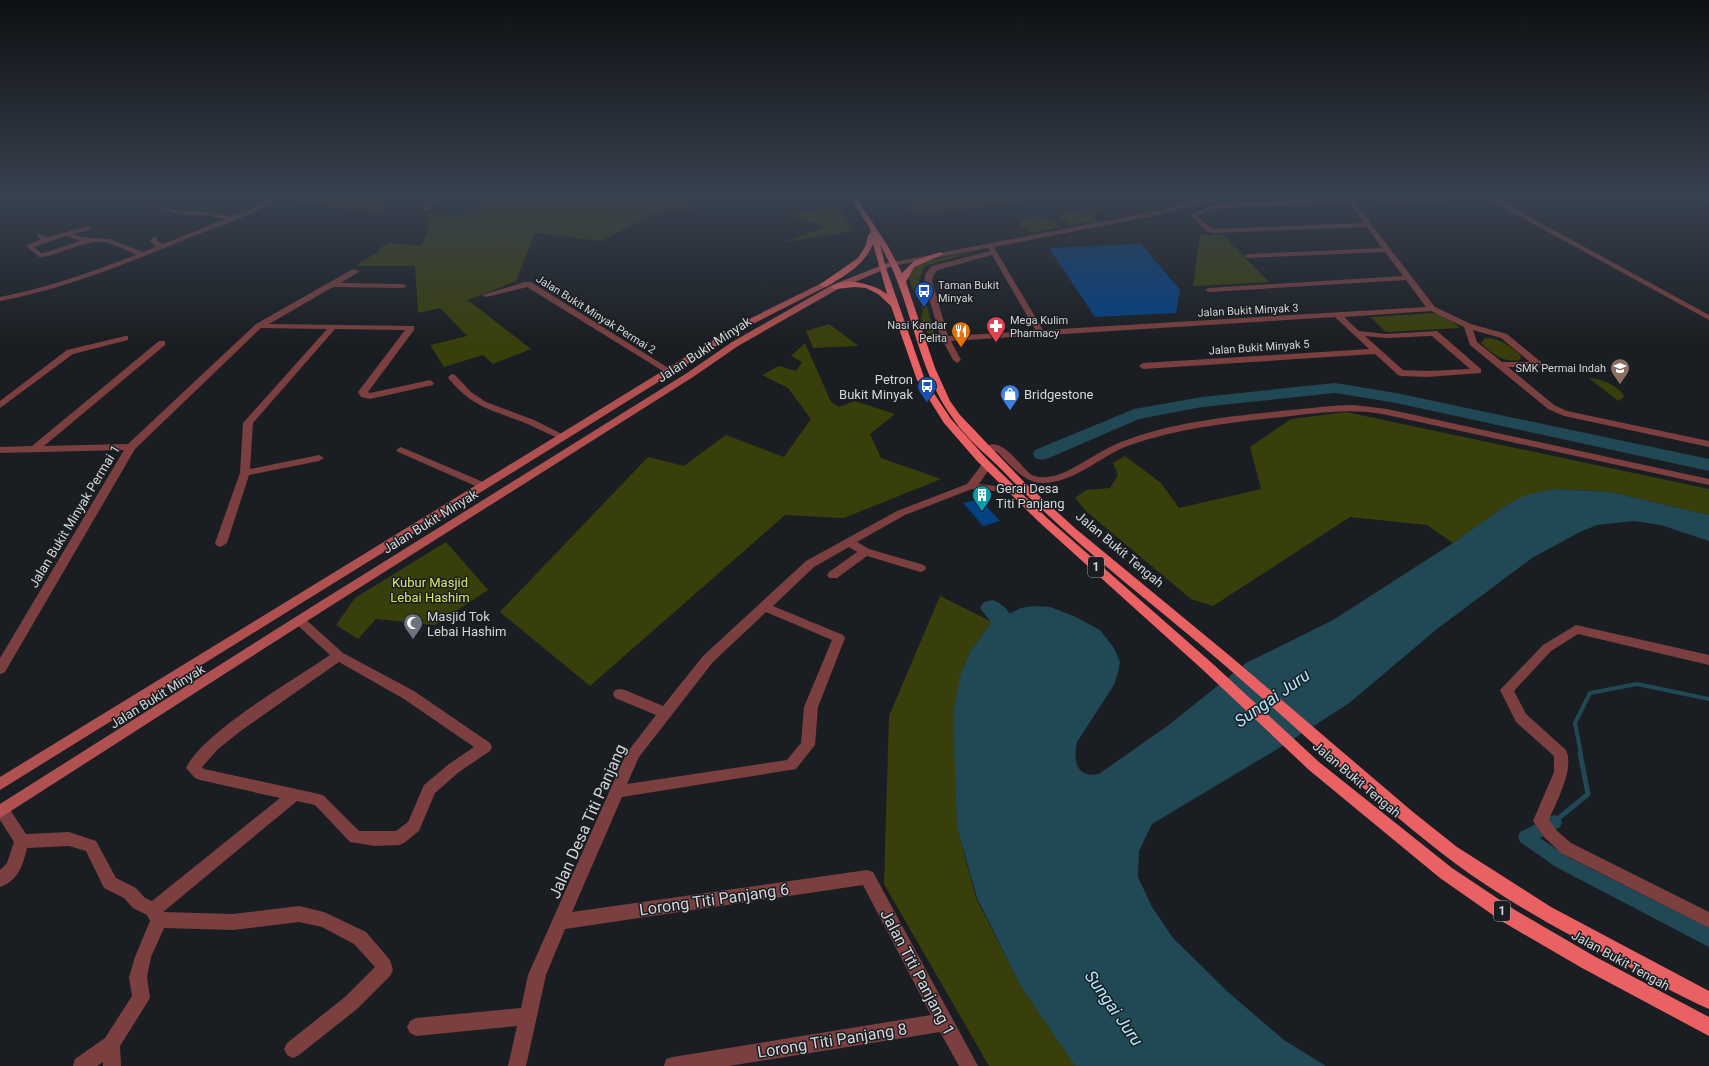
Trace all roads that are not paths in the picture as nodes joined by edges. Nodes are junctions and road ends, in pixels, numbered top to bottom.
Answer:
1 (32, 244) edge
2 (77, 244) edge
3 (119, 244) edge
4 (157, 244) edge
5 (168, 244) edge
6 (870, 244) edge
7 (879, 244) edge
8 (988, 244) joint
9 (1382, 244) edge
10 (1574, 244) edge
11 (163, 246) junction
12 (1387, 250) junction
13 (994, 252) junction
14 (940, 254) junction
15 (142, 255) junction
16 (1248, 256) dead end
17 (887, 263) junction
18 (356, 271) dead end
19 (1408, 278) junction
20 (903, 282) junction
21 (332, 285) junction
22 (823, 285) junction
23 (403, 286) dead end
24 (835, 287) junction
25 (1209, 290) dead end
26 (486, 295) dead end
27 (0, 299) edge
28 (897, 307) junction
29 (1432, 309) junction
30 (1338, 316) junction
31 (1709, 318) edge
32 (259, 326) junction
33 (1468, 326) junction
34 (333, 327) junction
35 (1041, 333) junction
36 (1357, 333) junction
37 (125, 338) dead end
38 (945, 338) junction
39 (920, 340) junction
40 (162, 343) dead end
41 (1376, 351) junction
42 (957, 360) dead end
43 (1501, 365) junction
44 (1143, 366) dead end
45 (669, 371) junction
46 (452, 377) dead end
47 (430, 383) dead end
48 (2, 401) edge
49 (562, 437) junction
50 (1709, 444) edge
51 (131, 448) junction
52 (0, 450) edge
53 (35, 450) junction
54 (401, 450) dead end
55 (987, 450) junction
56 (319, 458) dead end
57 (987, 465) junction
58 (507, 472) junction
59 (245, 473) junction
60 (525, 478) junction
61 (1709, 482) edge
62 (484, 486) junction
63 (971, 486) junction
64 (1013, 491) junction
65 (500, 494) junction
66 (849, 542) junction
67 (221, 544) dead end
68 (865, 552) junction
69 (920, 568) dead end
70 (833, 575) dead end
71 (764, 607) junction
72 (300, 621) junction
73 (339, 656) junction
74 (1709, 660) edge
75 (0, 668) edge
76 (620, 694) dead end
77 (666, 713) junction
78 (0, 784) edge
79 (616, 792) junction
80 (294, 795) junction
81 (1, 811) edge
82 (22, 841) junction
83 (867, 876) joint
84 (0, 880) edge
85 (156, 915) junction
86 (1709, 920) edge
87 (560, 922) junction
88 (1709, 1000) edge
89 (528, 1016) junction
90 (944, 1022) junction
91 (416, 1027) dead end
92 (1709, 1027) edge
93 (111, 1044) junction
94 (293, 1049) dead end
95 (82, 1066) edge
96 (112, 1066) edge
97 (517, 1066) edge
98 (673, 1066) edge
99 (969, 1066) edge

1 - 2 street
3 - 15 street
4 - 11 street
5 - 11 street
6 - 22 highway
7 - 17 highway, Jalan Bukit Tengah / 1
8 - 13 street
8 - 14 street
9 - 12 street
10 - 31 street
11 - 15 street
12 - 16 street
12 - 19 street
13 - 35 street
13 - 38 street
14 - 17 street
14 - 20 highway
15 - 27 street
17 - 20 highway, Jalan Bukit Tengah / 1
17 - 22 main road, Jalan Bukit Minyak
17 - 24 main road, Jalan Bukit Minyak
17 - 28 highway, Jalan Bukit Tengah / 1
18 - 21 street, Jalan Bukit Minyak Permai 1
19 - 25 street
19 - 29 street
20 - 39 highway, Jalan Bukit Tengah / 1
21 - 23 street
21 - 32 street, Jalan Bukit Minyak Permai 1
22 - 45 main road, Jalan Bukit Minyak
24 - 28 highway
24 - 60 main road, Jalan Bukit Minyak
26 - 45 street, Jalan Bukit Minyak Permai 2
28 - 57 highway, Jalan Bukit Tengah / 1
29 - 30 street, Jalan Bukit Minyak 3
29 - 33 street
30 - 35 street, Jalan Bukit Minyak 3
30 - 36 street
32 - 34 street
32 - 51 street, Jalan Bukit Minyak Permai 1
33 - 43 street
33 - 43 street
34 - 47 street
34 - 59 street
35 - 38 street, Jalan Bukit Minyak 3
36 - 41 street
36 - 41 street
37 - 48 street
38 - 39 street, Jalan Bukit Minyak 3
38 - 42 street
39 - 55 highway, Jalan Bukit Tengah / 1
40 - 53 street
41 - 44 street, Jalan Bukit Minyak 5
43 - 50 street
45 - 49 main road, Jalan Bukit Minyak
46 - 49 street
49 - 58 main road, Jalan Bukit Minyak
51 - 53 street
51 - 75 street, Jalan Bukit Minyak Permai 1
52 - 53 street
54 - 62 street
55 - 61 street
55 - 88 highway, Jalan Bukit Tengah / 1
56 - 59 street
57 - 63 street
57 - 64 highway, Jalan Bukit Tengah / 1
58 - 60 main road
58 - 62 main road, Jalan Bukit Minyak
59 - 67 street
60 - 65 main road, Jalan Bukit Minyak
62 - 65 main road
62 - 78 main road, Jalan Bukit Minyak
63 - 64 street, Jalan Desa Titi Panjang
63 - 66 street, Jalan Desa Titi Panjang
64 - 92 highway, Jalan Bukit Tengah / 1
65 - 72 main road, Jalan Bukit Minyak
66 - 68 street
66 - 71 street, Jalan Desa Titi Panjang
68 - 69 street
68 - 70 street
71 - 77 street, Jalan Desa Titi Panjang
71 - 79 street
72 - 73 street
72 - 81 main road, Jalan Bukit Minyak
73 - 80 street
73 - 80 street
74 - 86 street
76 - 77 street
77 - 79 street, Jalan Desa Titi Panjang
79 - 87 street, Jalan Desa Titi Panjang
80 - 85 street
81 - 82 street
82 - 84 street
82 - 85 street
83 - 87 street, Lorong Titi Panjang 6
83 - 90 street, Jalan Titi Panjang 1
85 - 93 street
85 - 94 street
87 - 89 street, Jalan Desa Titi Panjang
89 - 91 street
89 - 97 street, Jalan Desa Titi Panjang
90 - 98 street, Lorong Titi Panjang 8
90 - 99 street, Jalan Titi Panjang 1
93 - 95 street
93 - 96 street

